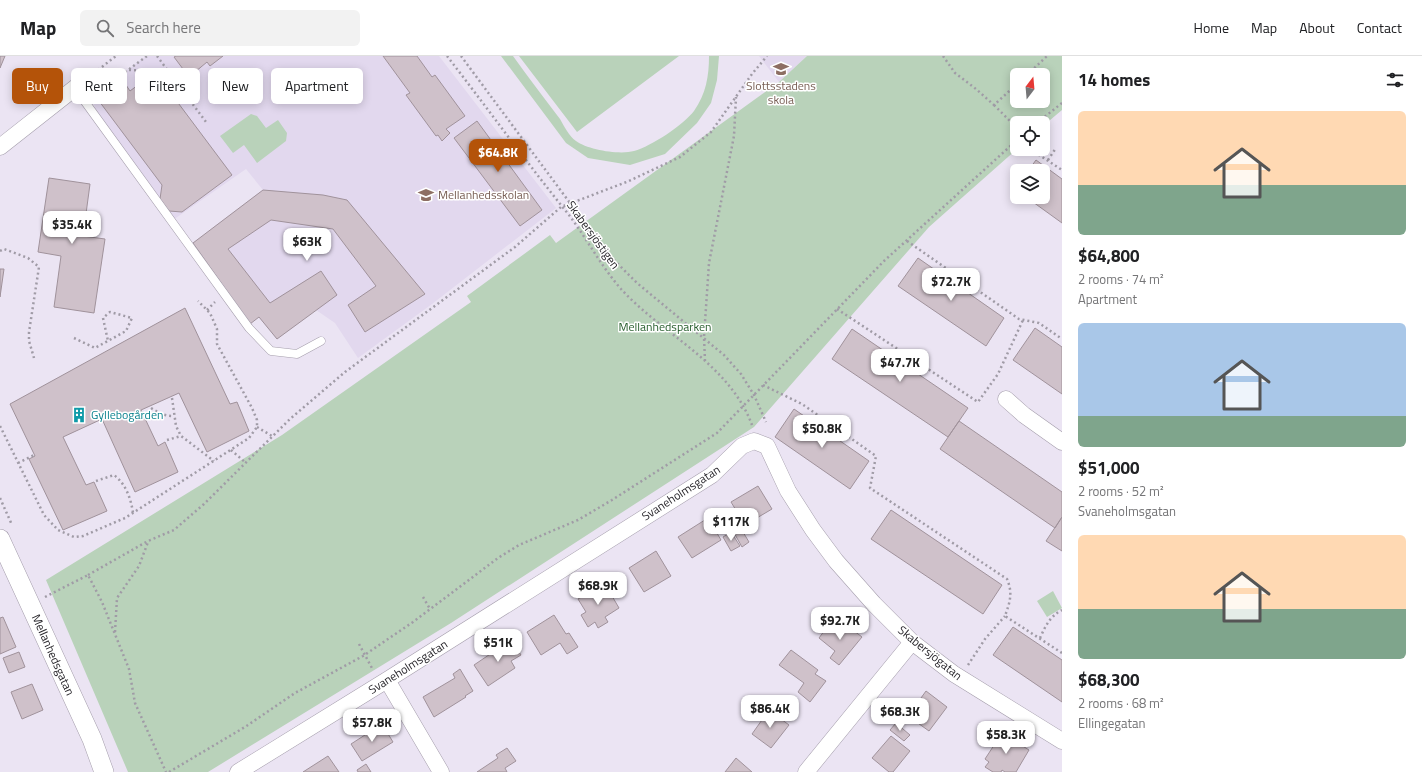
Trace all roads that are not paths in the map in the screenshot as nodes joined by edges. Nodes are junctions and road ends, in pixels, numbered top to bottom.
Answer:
1 (71, 91) edge
2 (94, 104) edge
3 (0, 147) edge
4 (321, 342) dead end
5 (1006, 400) dead end
6 (754, 442) joint
7 (1062, 442) edge
8 (0, 539) edge
9 (912, 642) junction
10 (384, 682) junction
11 (1062, 741) edge
12 (104, 772) edge
13 (238, 772) edge
14 (441, 772) edge
15 (806, 772) edge

1 - 3 street
2 - 4 lane
5 - 7 street
6 - 9 street, Skabersjögatan
6 - 10 street, Svaneholmsgatan
8 - 12 street, Mellanhedsgatan
9 - 11 street, Skabersjögatan
9 - 15 street
10 - 13 street, Svaneholmsgatan
10 - 14 street

